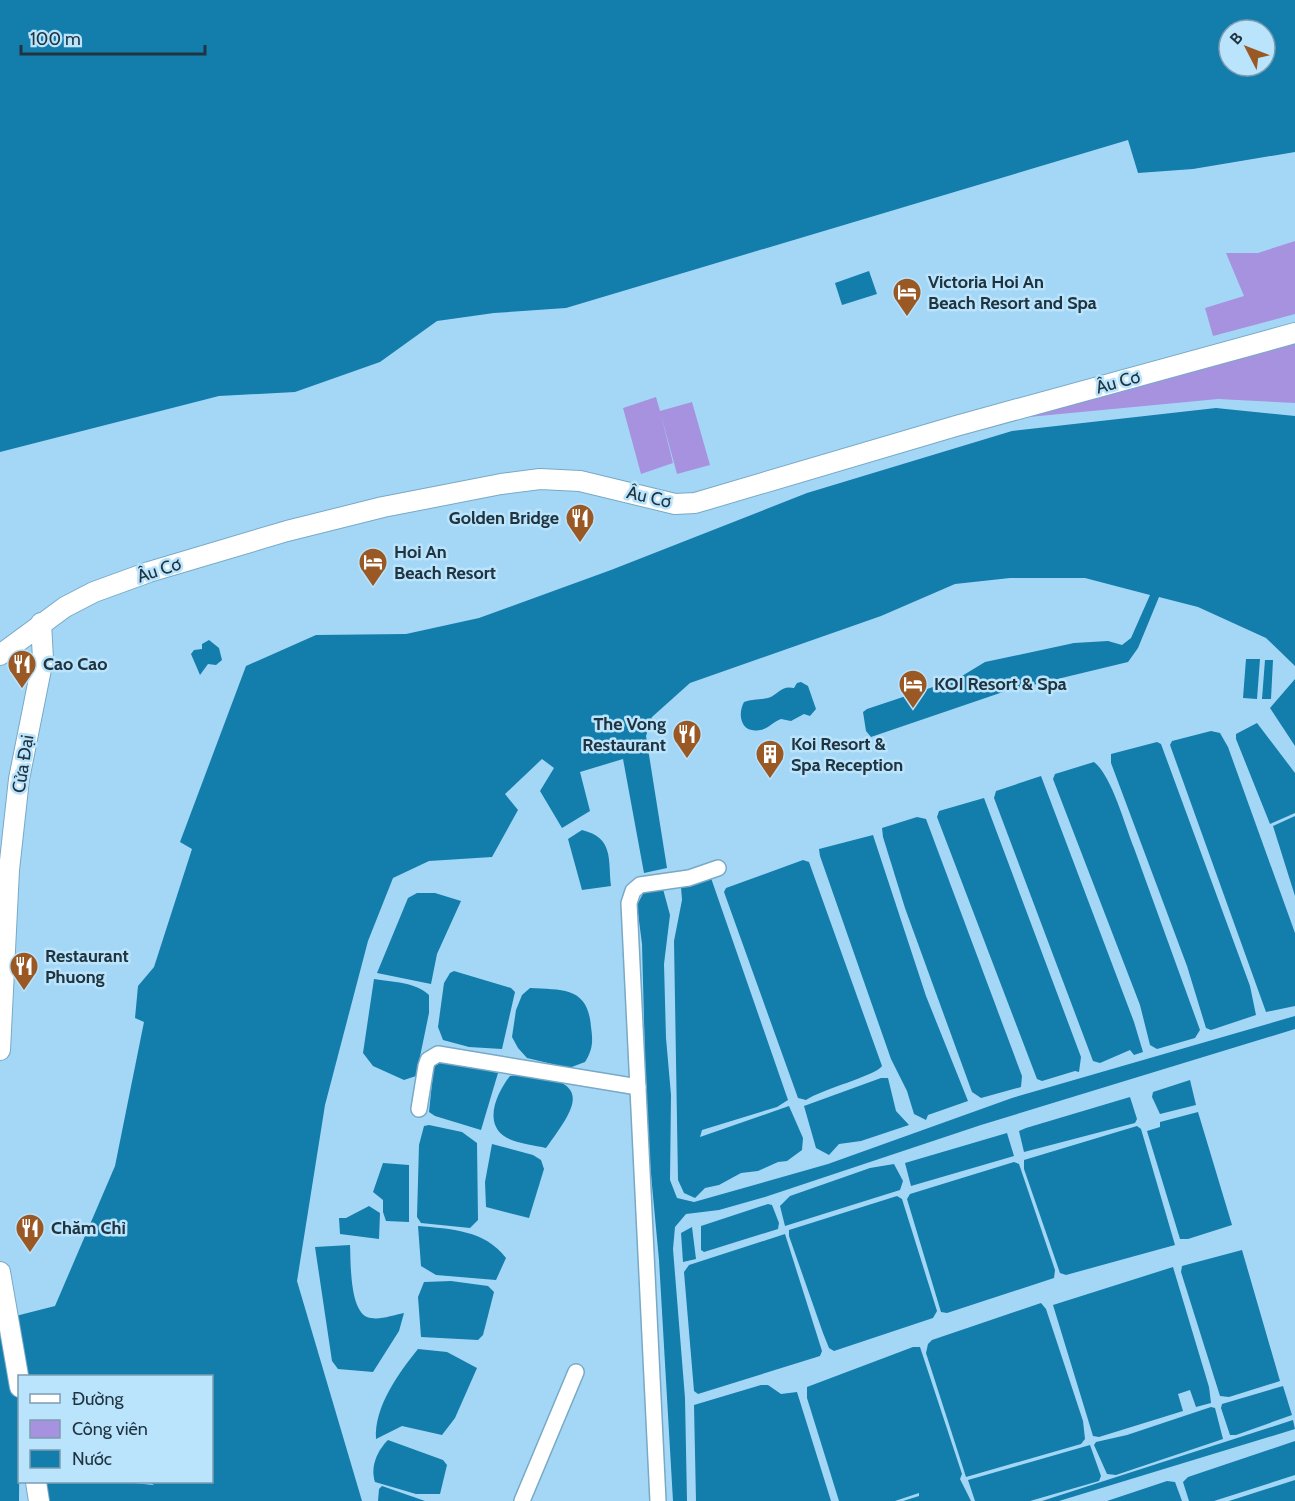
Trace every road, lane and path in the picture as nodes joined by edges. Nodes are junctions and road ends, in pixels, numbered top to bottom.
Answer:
1 (1295, 333) edge
2 (41, 623) junction
3 (0, 655) edge
4 (718, 868) dead end
5 (4, 869) edge
6 (2, 950) edge
7 (0, 1050) edge
8 (638, 1088) junction
9 (419, 1109) dead end
10 (0, 1272) edge
11 (576, 1372) dead end
12 (18, 1377) edge
13 (36, 1483) edge
14 (39, 1501) edge
15 (522, 1501) edge
16 (658, 1501) edge

1 - 2 main road, Âu Cơ
2 - 3 main road, Âu Cơ
2 - 5 main road, Cửa Đại
4 - 8 street
5 - 6 main road, Cửa Đại
6 - 7 main road, Cửa Đại
8 - 9 street
8 - 16 street
10 - 12 main road
11 - 15 street
13 - 14 main road

